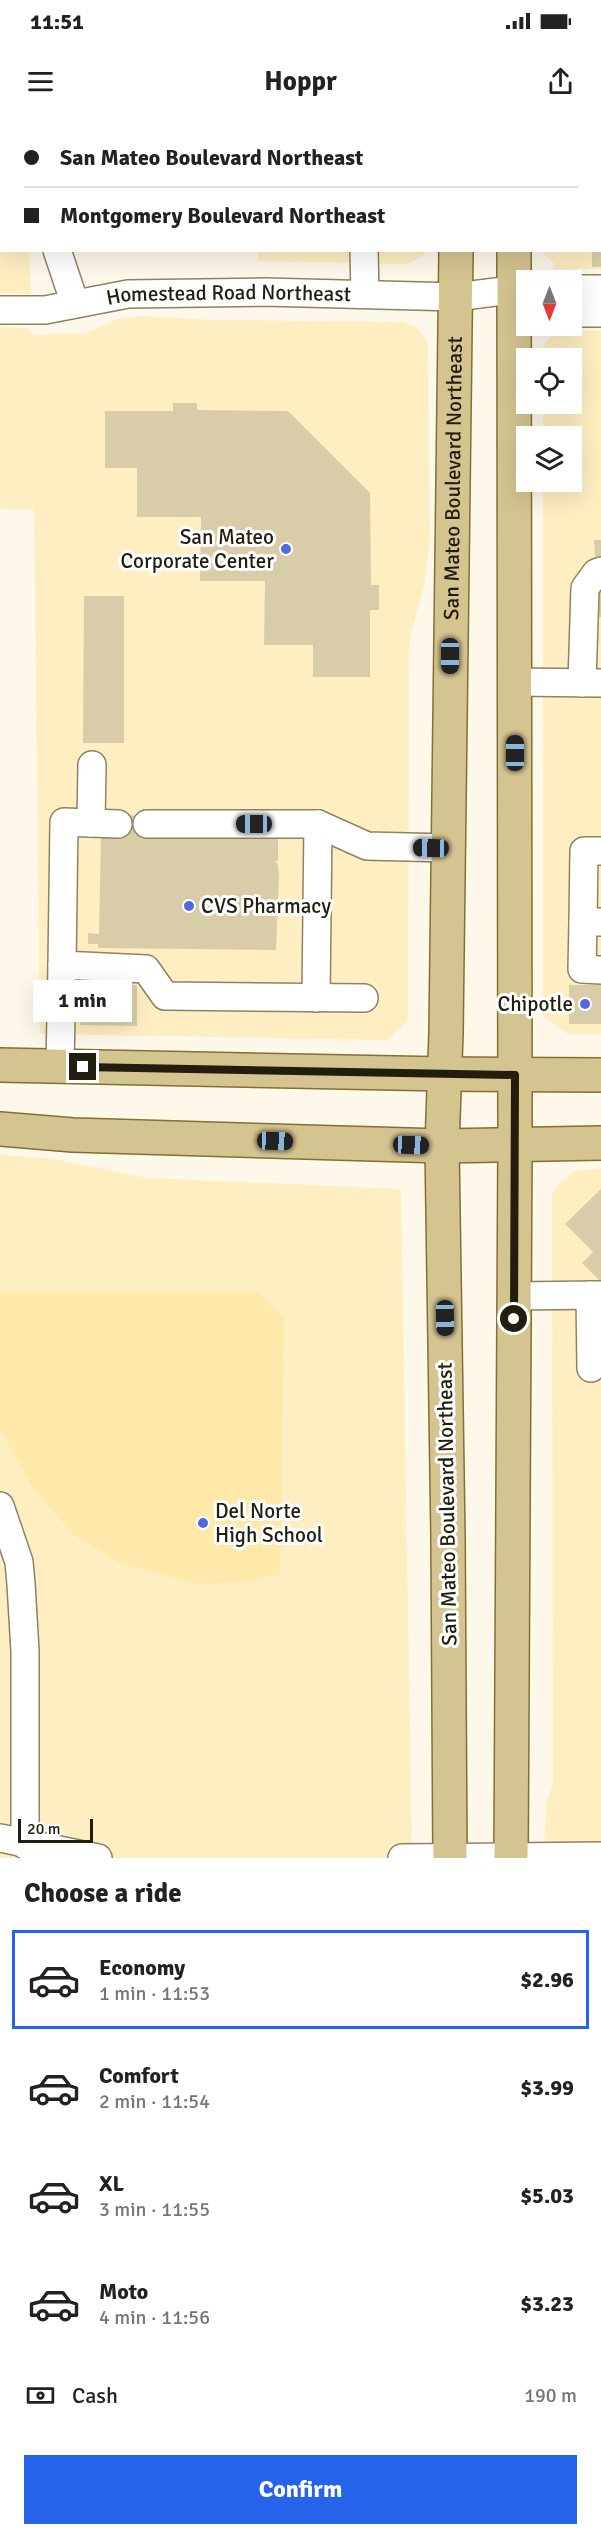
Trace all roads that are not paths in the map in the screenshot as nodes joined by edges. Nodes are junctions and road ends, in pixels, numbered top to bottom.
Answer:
1 (58, 252) edge
2 (364, 252) edge
3 (456, 252) edge
4 (514, 252) edge
5 (516, 270) edge
6 (582, 289) edge
7 (601, 289) edge
8 (365, 294) junction
9 (456, 297) junction
10 (516, 301) edge
11 (75, 304) junction
12 (0, 310) edge
13 (582, 313) edge
14 (601, 313) edge
15 (520, 336) edge
16 (601, 571) edge
17 (515, 682) junction
18 (592, 683) edge
19 (92, 765) dead end
20 (91, 823) junction
21 (118, 824) dead end
22 (147, 824) dead end
23 (318, 824) junction
24 (448, 848) junction
25 (601, 851) edge
26 (592, 922) edge
27 (62, 965) junction
28 (601, 970) edge
29 (316, 998) junction
30 (364, 998) dead end
31 (0, 1065) edge
32 (60, 1066) junction
33 (445, 1074) junction
34 (515, 1075) junction
35 (601, 1075) edge
36 (0, 1129) edge
37 (601, 1143) edge
38 (515, 1144) junction
39 (442, 1146) junction
40 (596, 1295) edge
41 (514, 1296) junction
42 (591, 1368) dead end
43 (0, 1506) edge
44 (12, 1841) edge
45 (601, 1856) edge
46 (98, 1858) edge
47 (402, 1858) edge
48 (450, 1858) edge
49 (511, 1858) edge

1 - 11 street
2 - 8 street
3 - 9 main road, San Mateo Boulevard Northeast
4 - 5 main road
6 - 7 street
8 - 9 street, Homestead Road Northeast
8 - 11 street, Homestead Road Northeast
9 - 10 street, Homestead Road Northeast
9 - 24 main road, San Mateo Boulevard Northeast
11 - 12 street, Homestead Road Northeast
13 - 14 street
15 - 17 main road
16 - 18 street
17 - 18 street
17 - 34 main road
19 - 20 street
20 - 21 street
20 - 27 street
22 - 23 street
23 - 24 street
23 - 29 street
24 - 33 main road, San Mateo Boulevard Northeast
25 - 26 street
26 - 28 street
27 - 29 street
27 - 32 street
29 - 30 street
31 - 32 main road
32 - 33 main road
33 - 34 main road
33 - 39 main road, San Mateo Boulevard Northeast
34 - 35 main road
34 - 38 main road
36 - 39 main road
37 - 38 main road
38 - 39 main road
38 - 41 main road
39 - 48 main road, San Mateo Boulevard Northeast
40 - 41 street
40 - 42 street
41 - 49 main road
43 - 44 street
44 - 46 street
45 - 49 street
47 - 48 street
48 - 49 street

